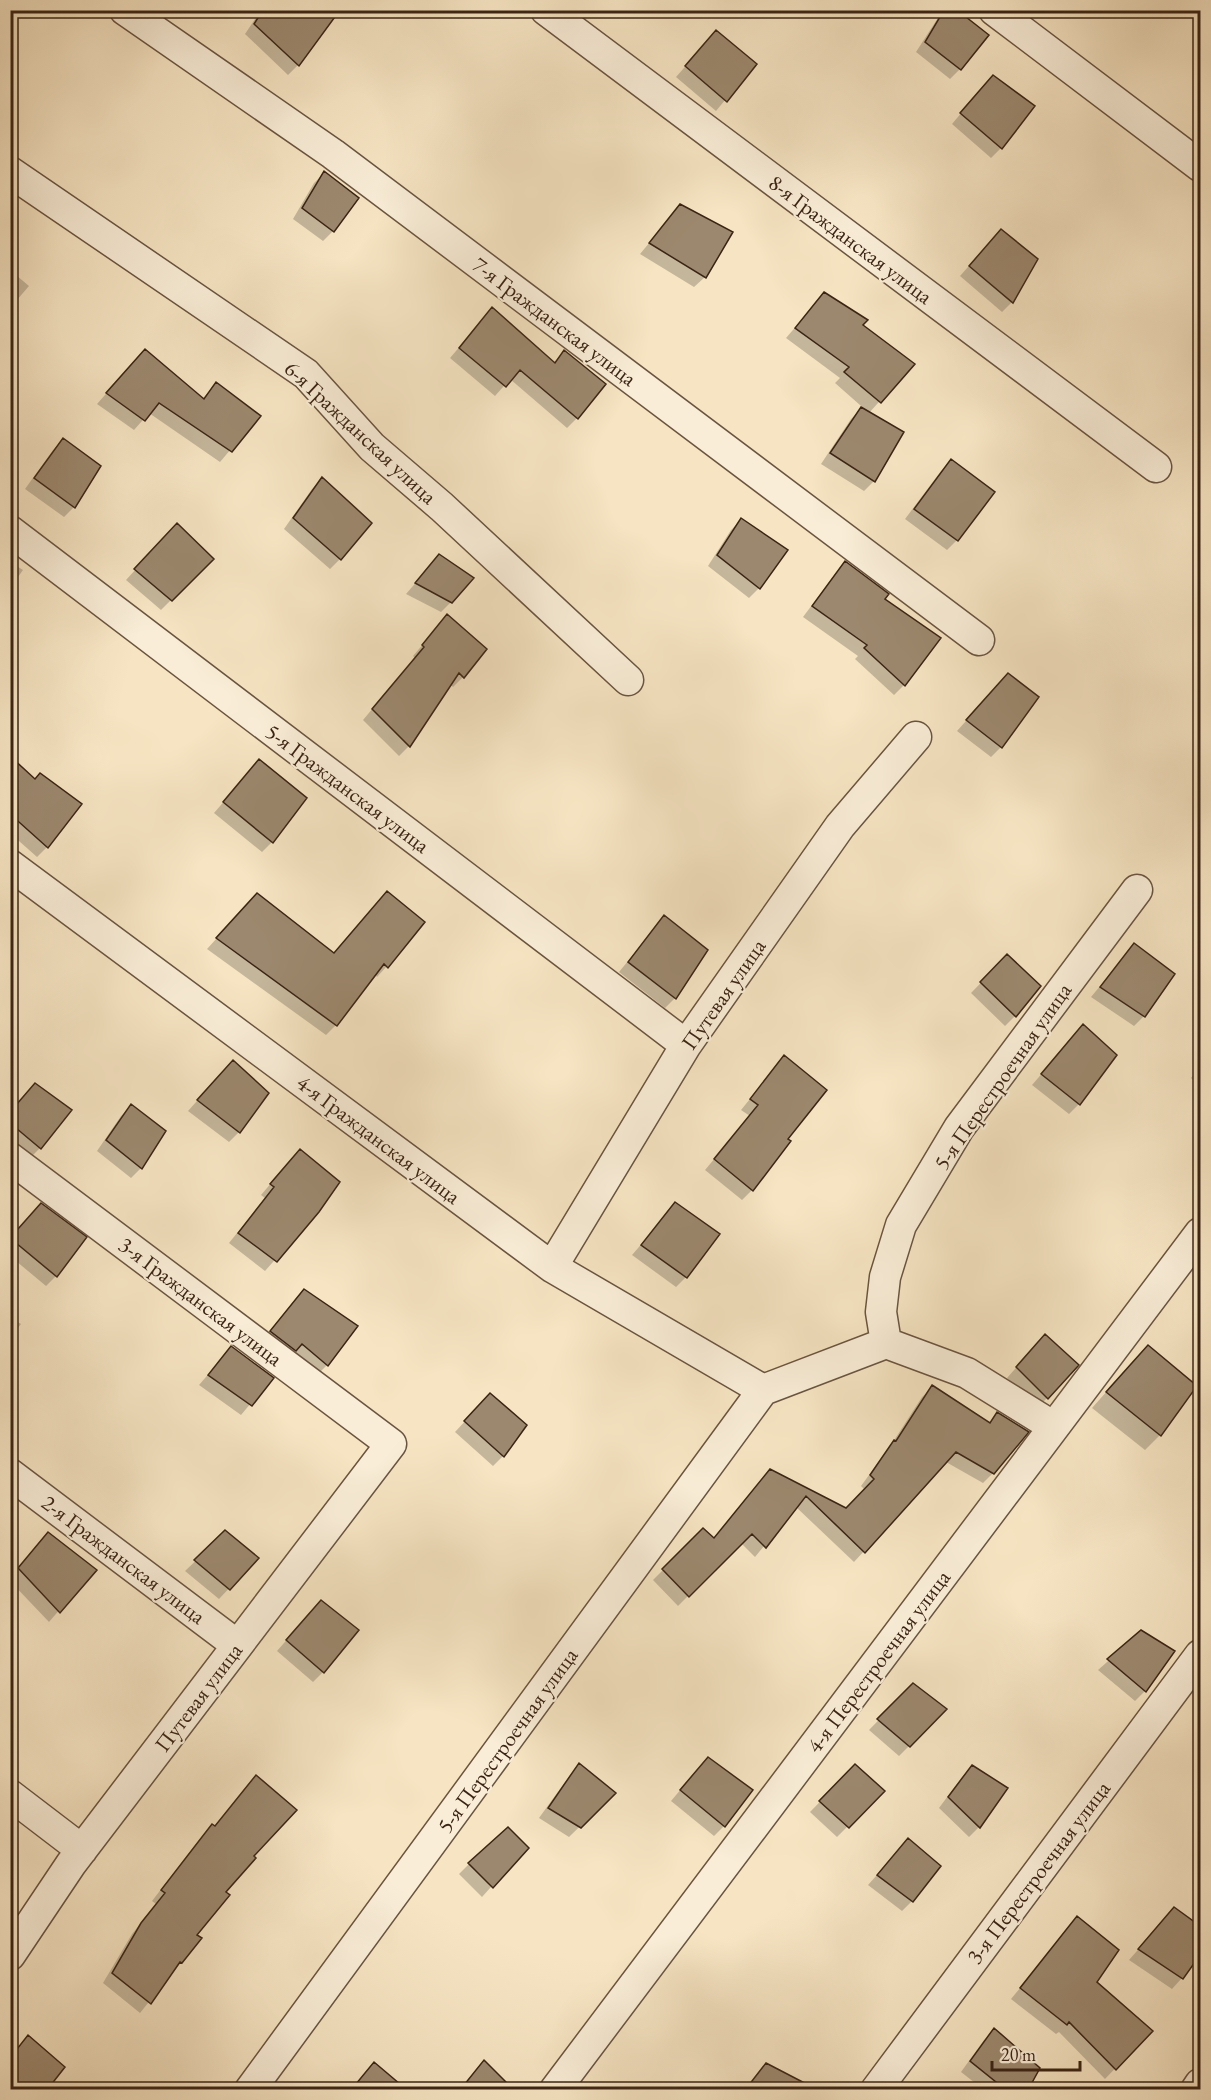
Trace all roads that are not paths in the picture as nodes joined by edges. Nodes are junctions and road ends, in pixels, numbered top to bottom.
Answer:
1 (125, 10) edge
2 (546, 10) edge
3 (994, 10) edge
4 (1200, 166) edge
5 (10, 172) edge
6 (1156, 467) dead end
7 (10, 531) edge
8 (979, 640) dead end
9 (628, 680) dead end
10 (916, 737) dead end
11 (10, 865) edge
12 (1137, 890) dead end
13 (686, 1045) junction
14 (10, 1158) edge
15 (1200, 1233) edge
16 (552, 1267) junction
17 (886, 1343) junction
18 (763, 1390) junction
19 (1054, 1427) junction
20 (391, 1444) joint
21 (10, 1474) edge
22 (237, 1645) junction
23 (1200, 1655) edge
24 (10, 1795) edge
25 (82, 1850) junction
26 (10, 1955) edge
27 (1200, 2084) edge
28 (250, 2090) edge
29 (555, 2090) edge
30 (876, 2090) edge
31 (1196, 2090) edge

1 - 8 street, 7-я Гражданская улица
2 - 6 street, 8-я Гражданская улица
3 - 4 street
5 - 9 street, 6-я Гражданская улица
7 - 13 street, 5-я Гражданская улица
10 - 13 street, Путевая улица
11 - 16 street, 4-я Гражданская улица
12 - 17 street, 5-я Перестроечная улица
13 - 16 street, Путевая улица
14 - 20 street, 3-я Гражданская улица
15 - 19 street, 4-я Перестроечная улица
16 - 18 street, 4-я Гражданская улица
17 - 18 street
17 - 19 street
18 - 28 street, 5-я Перестроечная улица
19 - 29 street, 4-я Перестроечная улица
20 - 22 street, Путевая улица
21 - 22 street, 2-я Гражданская улица
22 - 25 street, Путевая улица
23 - 30 street, 3-я Перестроечная улица
24 - 25 street
25 - 26 street, Путевая улица
27 - 31 street

